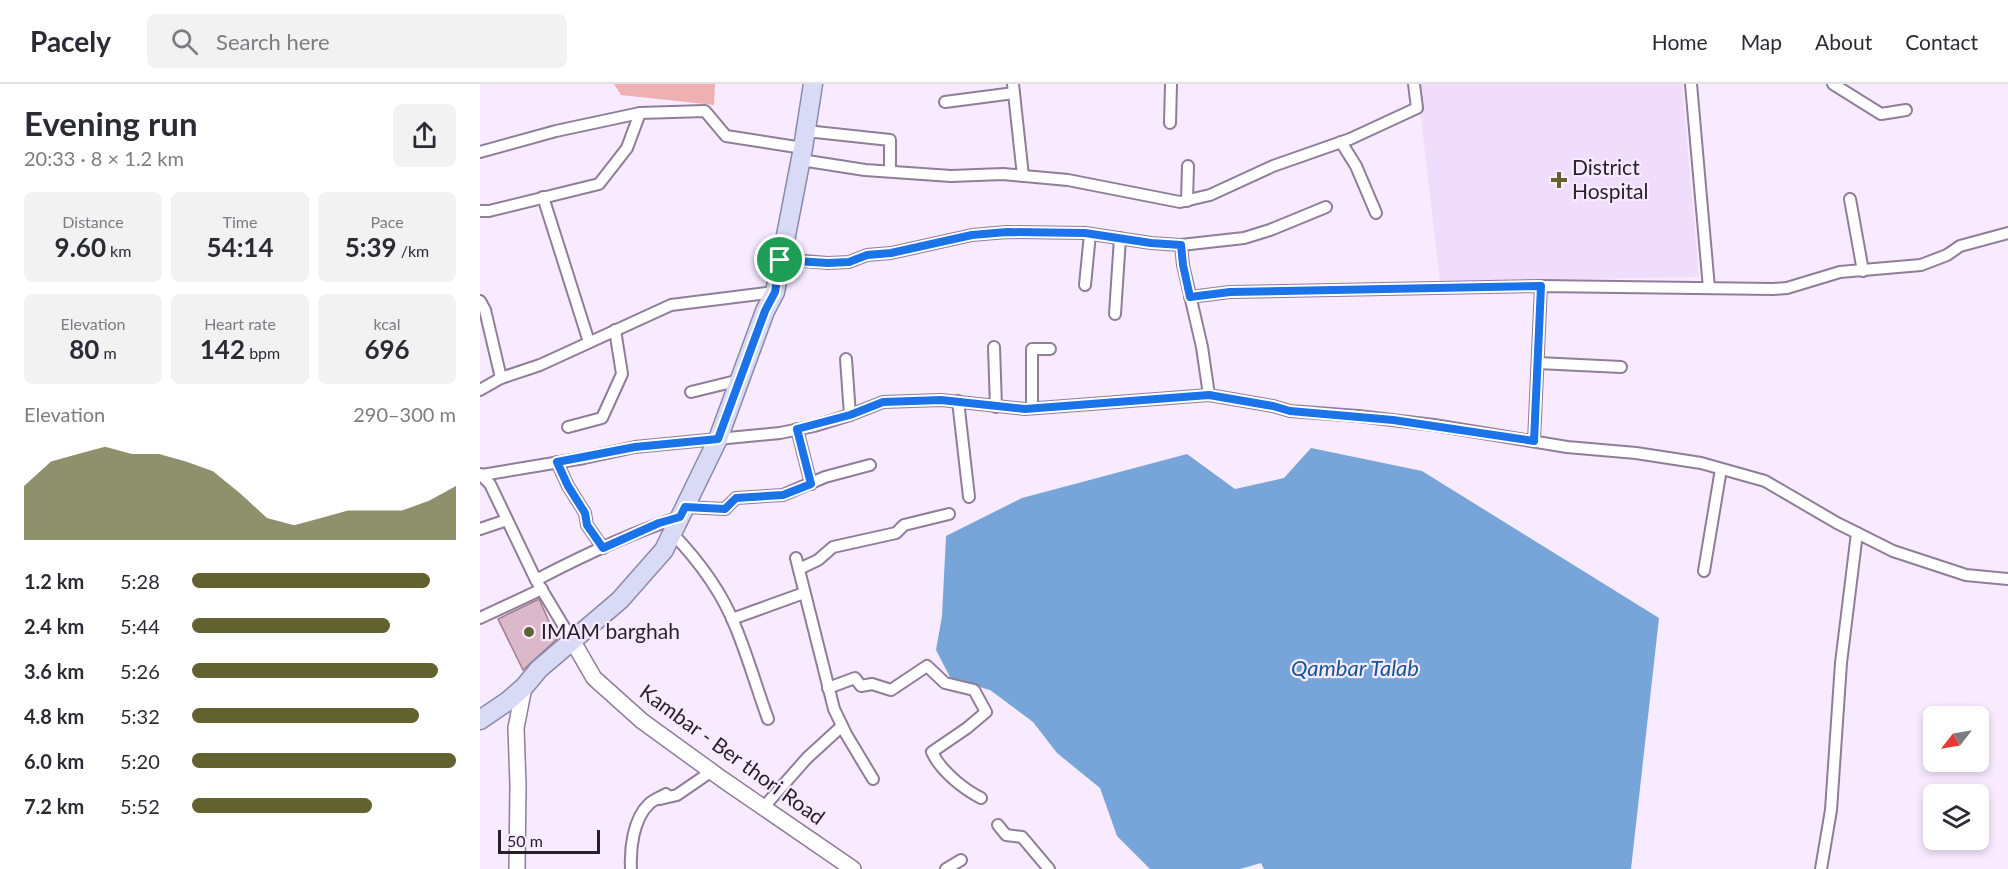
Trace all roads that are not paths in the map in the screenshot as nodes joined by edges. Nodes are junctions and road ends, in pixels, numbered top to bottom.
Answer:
1 (813, 84) edge
2 (1171, 84) edge
3 (1414, 84) edge
4 (1691, 84) edge
5 (1833, 84) edge
6 (1014, 88) edge
7 (945, 102) dead end
8 (1906, 110) dead end
9 (640, 112) junction
10 (1170, 123) dead end
11 (1341, 142) junction
12 (803, 146) junction
13 (480, 152) edge
14 (1188, 166) dead end
15 (890, 171) junction
16 (1023, 176) junction
17 (543, 197) junction
18 (1850, 200) dead end
19 (1187, 201) junction
20 (1326, 207) dead end
21 (480, 211) edge
22 (1376, 213) dead end
23 (2008, 233) edge
24 (1090, 234) junction
25 (1120, 238) junction
26 (1181, 245) junction
27 (780, 260) junction
28 (1863, 271) junction
29 (1085, 285) dead end
30 (1541, 286) junction
31 (1708, 288) junction
32 (775, 292) junction
33 (1190, 297) junction
34 (480, 301) edge
35 (1114, 314) dead end
36 (615, 330) junction
37 (589, 342) junction
38 (994, 347) dead end
39 (1050, 349) dead end
40 (846, 359) dead end
41 (1538, 363) junction
42 (1621, 367) dead end
43 (501, 378) junction
44 (740, 380) junction
45 (480, 390) edge
46 (691, 392) dead end
47 (1209, 395) junction
48 (958, 401) junction
49 (996, 407) junction
50 (1032, 408) junction
51 (850, 415) junction
52 (568, 427) dead end
53 (797, 429) junction
54 (718, 439) junction
55 (1534, 441) junction
56 (557, 462) junction
57 (870, 465) dead end
58 (1721, 470) junction
59 (481, 474) edge
60 (811, 484) junction
61 (969, 498) dead end
62 (950, 514) dead end
63 (679, 519) junction
64 (507, 520) junction
65 (480, 529) edge
66 (1857, 533) junction
67 (603, 548) junction
68 (1704, 571) dead end
69 (2008, 579) edge
70 (539, 584) junction
71 (804, 593) junction
72 (480, 618) edge
73 (732, 619) junction
74 (572, 640) junction
75 (524, 687) junction
76 (828, 688) junction
77 (768, 719) dead end
78 (480, 720) edge
79 (842, 726) junction
80 (712, 771) junction
81 (873, 779) dead end
82 (981, 798) dead end
83 (763, 808) junction
84 (998, 825) dead end
85 (961, 860) dead end
86 (517, 869) edge
87 (631, 869) edge
88 (853, 869) edge
89 (946, 869) edge
90 (1049, 869) edge
91 (1821, 869) edge

1 - 12 main road
2 - 10 street
3 - 11 street
4 - 31 street
5 - 8 street
6 - 7 street
6 - 16 street
9 - 12 street
9 - 13 street
9 - 17 street
11 - 19 street
11 - 22 street
12 - 15 street
12 - 15 street
12 - 27 main road
14 - 19 street
15 - 16 street
16 - 19 street
17 - 21 street
17 - 37 street
18 - 28 street
20 - 26 street
23 - 28 street
24 - 25 street
24 - 27 street
24 - 29 street
25 - 26 street
25 - 35 street
26 - 33 street
27 - 32 main road
28 - 31 street
30 - 31 street
30 - 33 street
30 - 41 street
32 - 36 street
32 - 44 main road
33 - 47 street
34 - 43 street
36 - 37 street
36 - 52 street
37 - 43 street
38 - 49 street
39 - 50 street
40 - 51 street
41 - 42 street
41 - 55 street
43 - 45 street
44 - 46 street
44 - 54 main road
47 - 50 street
47 - 55 street
48 - 49 street
48 - 51 street
48 - 61 street
49 - 50 street
51 - 53 street
53 - 54 street
53 - 60 street
54 - 56 street
54 - 63 main road
55 - 58 street
56 - 59 street
56 - 67 street
57 - 60 street
58 - 66 street
58 - 68 street
59 - 64 street
60 - 63 street
62 - 71 street
63 - 67 street
63 - 73 street
63 - 74 main road
64 - 65 street
64 - 70 street
66 - 69 street
66 - 91 street
67 - 70 street
70 - 72 street
70 - 74 street
71 - 73 street
71 - 76 street
73 - 77 street
74 - 75 main road
74 - 80 street, Kambar - Ber thori Road
75 - 78 main road
75 - 86 street
76 - 79 street
76 - 82 street
79 - 81 street
79 - 83 street
80 - 83 street, Kambar - Ber thori Road
80 - 87 street
83 - 88 street, Kambar - Ber thori Road
84 - 90 street
85 - 89 street

